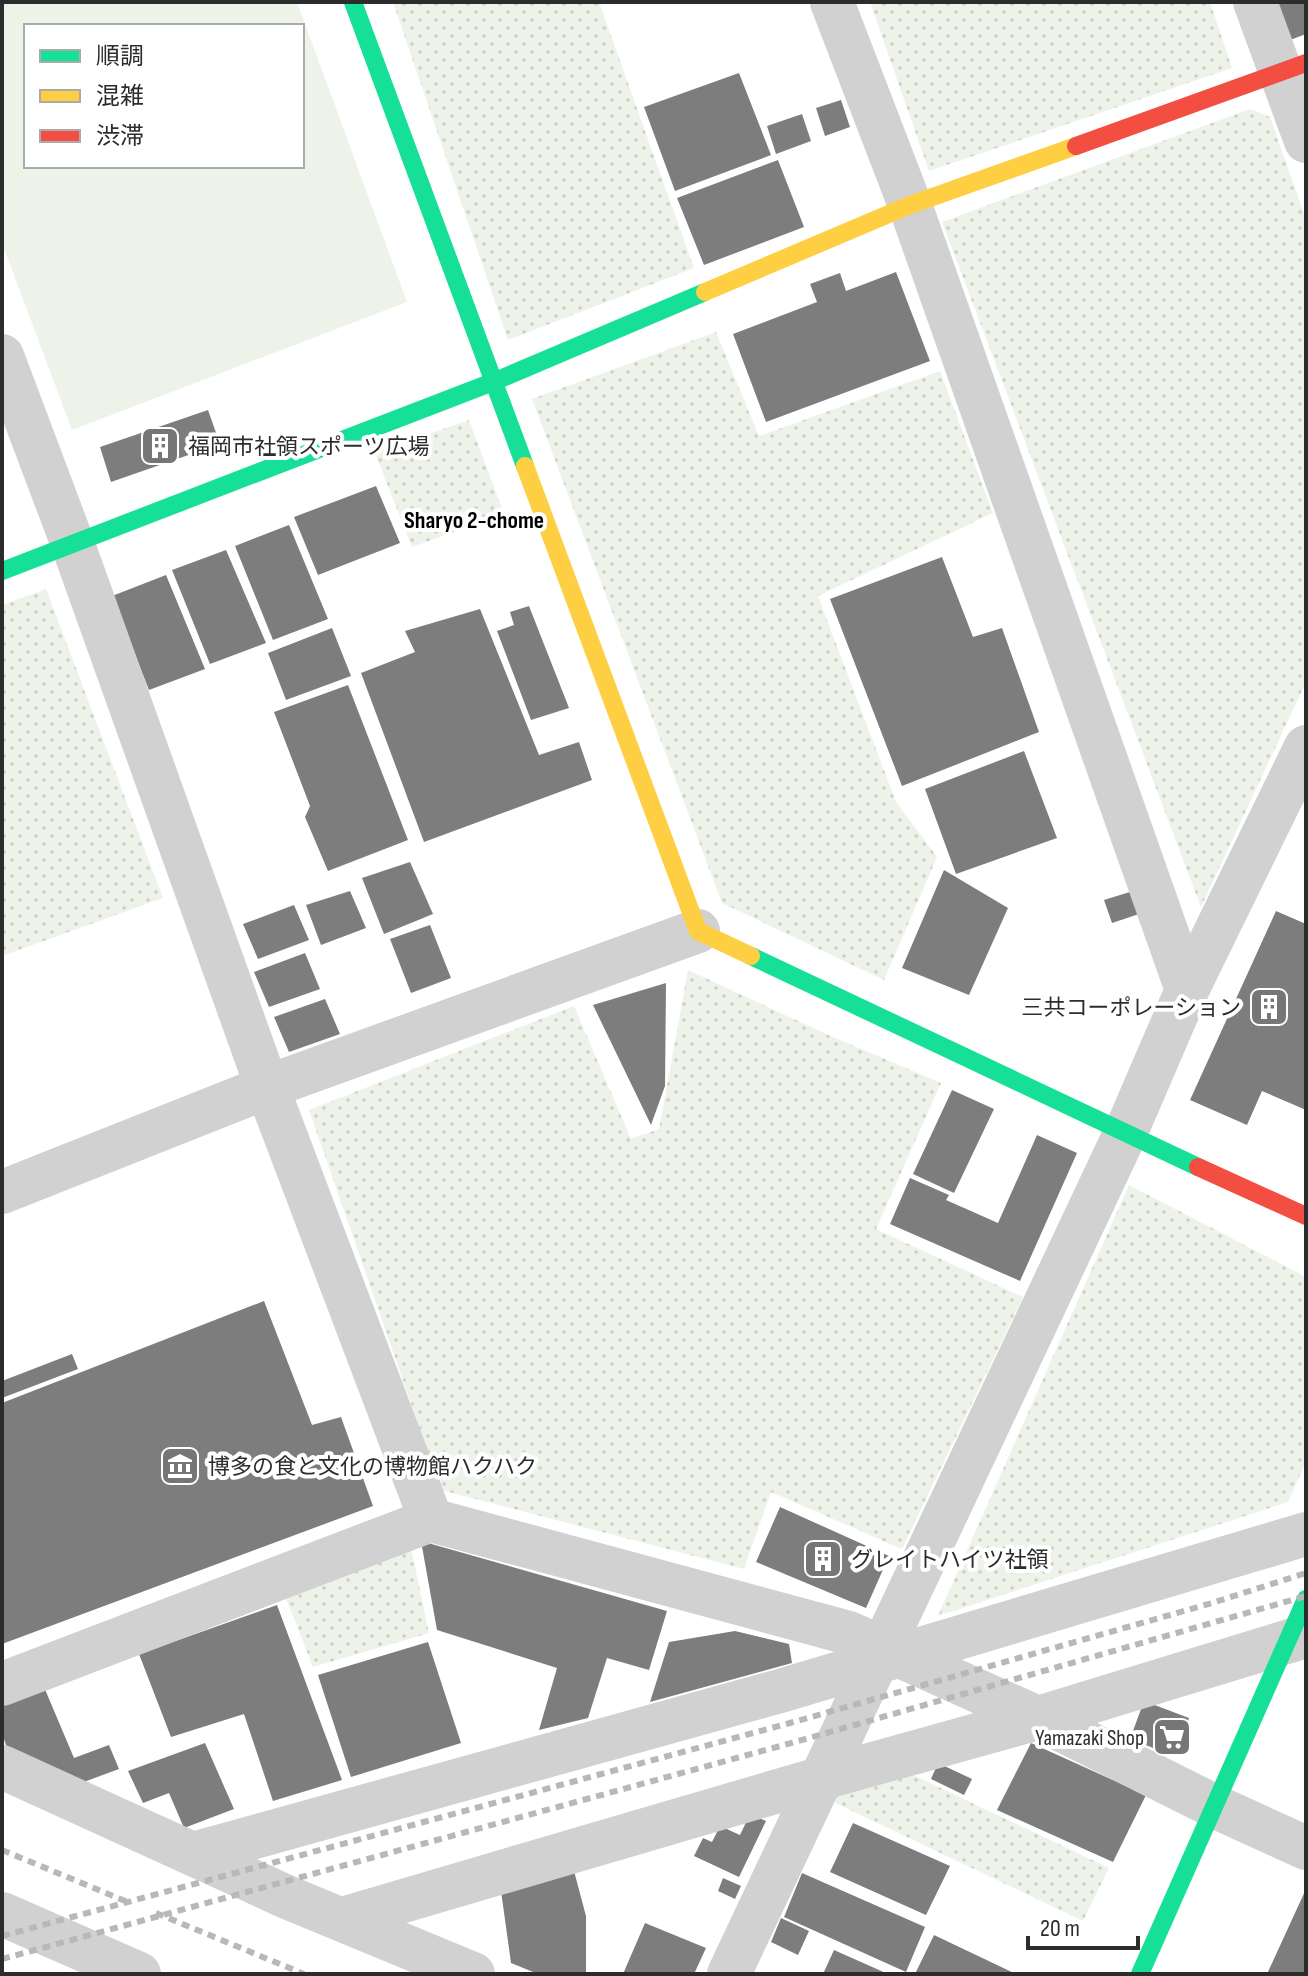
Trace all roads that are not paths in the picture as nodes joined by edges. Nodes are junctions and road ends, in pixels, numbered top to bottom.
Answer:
1 (353, 2) edge
2 (832, 2) edge
3 (1255, 2) edge
4 (1293, 68) edge
5 (1306, 141) edge
6 (910, 205) junction
7 (2, 356) edge
8 (493, 382) junction
9 (72, 542) junction
10 (2, 571) edge
11 (1306, 747) edge
12 (698, 931) junction
13 (1187, 990) junction
14 (267, 1087) junction
15 (1125, 1134) junction
16 (2, 1192) edge
17 (1306, 1216) edge
18 (431, 1520) junction
19 (1306, 1534) edge
20 (1306, 1599) edge
21 (1296, 1639) edge
22 (887, 1654) junction
23 (2, 1684) edge
24 (1038, 1718) junction
25 (2, 1767) edge
26 (819, 1779) junction
27 (1216, 1807) junction
28 (1306, 1848) edge
29 (193, 1854) junction
30 (2, 1914) edge
31 (342, 1919) junction
32 (133, 1973) edge
33 (473, 1974) edge
34 (729, 1974) edge
35 (1140, 1974) edge

1 - 8 street
2 - 6 street
3 - 4 street
4 - 5 street
4 - 6 street
6 - 8 street
6 - 13 street
7 - 9 street
8 - 9 street
8 - 12 street
9 - 10 street
9 - 14 street
11 - 13 street
12 - 14 street
12 - 15 street
13 - 15 street
14 - 16 street
14 - 18 street
15 - 17 street
15 - 22 street
18 - 22 street
18 - 23 street
19 - 22 street
20 - 21 street
21 - 24 street
21 - 27 street
22 - 24 street
22 - 26 street
22 - 29 street
24 - 26 street
24 - 27 street
25 - 29 street
26 - 31 street
26 - 34 street
27 - 28 street
27 - 35 street
29 - 31 street
30 - 32 street
31 - 33 street

